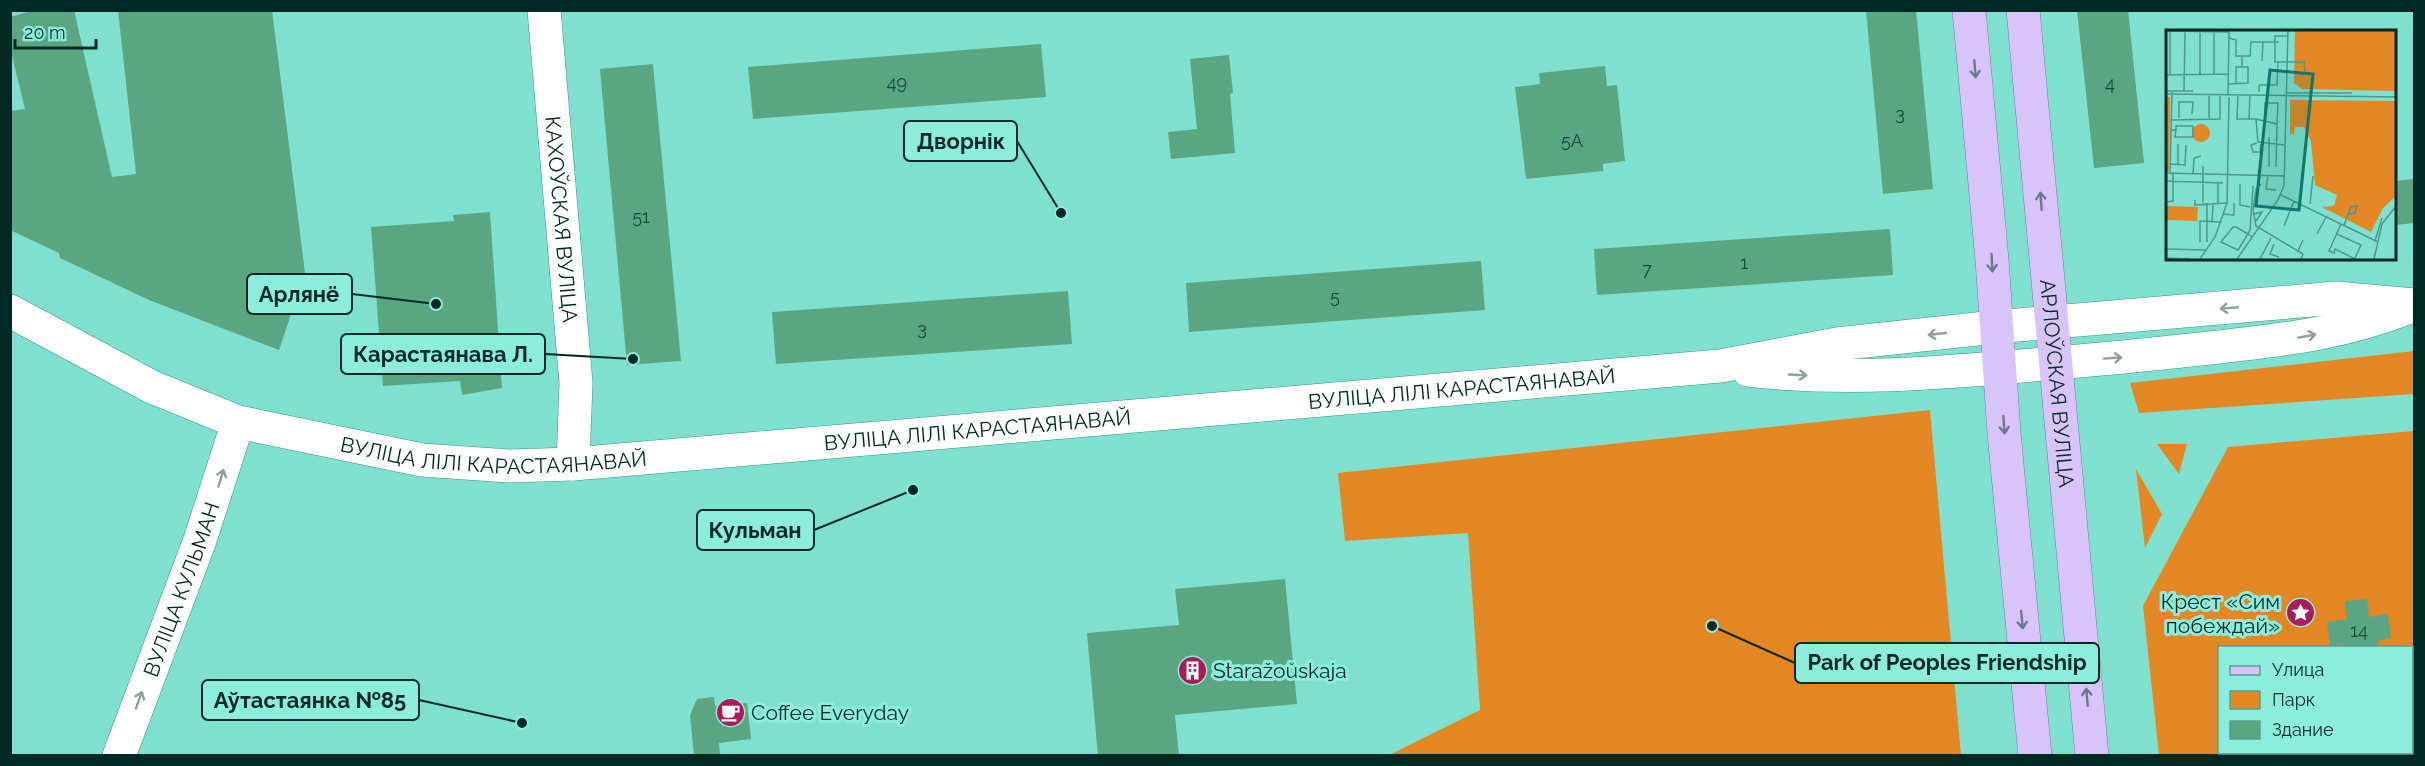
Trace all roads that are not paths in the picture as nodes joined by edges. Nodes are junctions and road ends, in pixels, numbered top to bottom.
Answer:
1 (544, 10) edge
2 (1969, 10) edge
3 (2023, 10) edge
4 (2413, 305) edge
5 (10, 311) edge
6 (2051, 322) junction
7 (1995, 327) junction
8 (2055, 363) junction
9 (1720, 366) junction
10 (2000, 367) junction
11 (238, 422) junction
12 (573, 464) junction
13 (119, 756) edge
14 (2035, 756) edge
15 (2092, 756) edge

1 - 12 main road, КАХОЎСКАЯ ВУЛІЦА
2 -> 7 main road
6 -> 3 main road, АРЛОЎСКАЯ ВУЛІЦА
4 -> 6 main road, ВУЛІЦА ЛІЛІ КАРАСТАЯНАВАЙ
8 -> 4 main road, ВУЛІЦА ЛІЛІ КАРАСТАЯНАВАЙ
5 - 11 main road, ВУЛІЦА ЛІЛІ КАРАСТАЯНАВАЙ
6 - 7 main road, ВУЛІЦА ЛІЛІ КАРАСТАЯНАВАЙ
6 - 8 main road, АРЛОЎСКАЯ ВУЛІЦА
7 -> 9 main road, ВУЛІЦА ЛІЛІ КАРАСТАЯНАВАЙ
7 - 10 main road
8 - 10 main road, ВУЛІЦА ЛІЛІ КАРАСТАЯНАВАЙ
15 -> 8 main road, АРЛОЎСКАЯ ВУЛІЦА
9 -> 10 main road, ВУЛІЦА ЛІЛІ КАРАСТАЯНАВАЙ
9 - 12 main road, ВУЛІЦА ЛІЛІ КАРАСТАЯНАВАЙ
10 -> 14 main road
11 - 12 main road, ВУЛІЦА ЛІЛІ КАРАСТАЯНАВАЙ
13 -> 11 main road, ВУЛІЦА КУЛЬМАН

